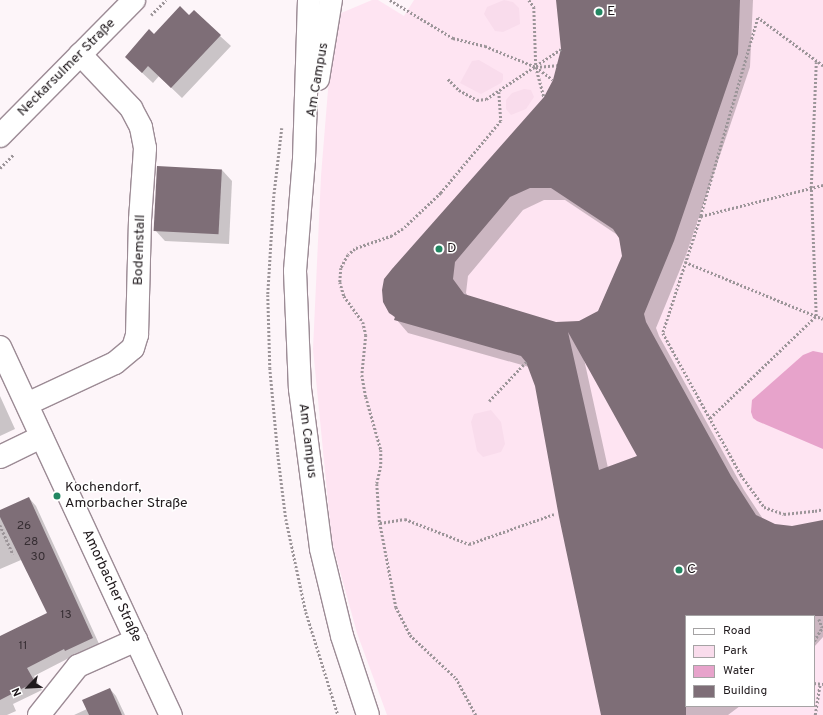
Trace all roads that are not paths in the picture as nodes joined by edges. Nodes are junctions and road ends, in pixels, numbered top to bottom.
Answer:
1 (134, 0) edge
2 (309, 0) edge
3 (331, 0) edge
4 (80, 54) junction
5 (0, 136) edge
6 (304, 159) junction
7 (0, 347) edge
8 (27, 404) junction
9 (41, 437) junction
10 (0, 457) edge
11 (136, 640) junction
12 (39, 715) edge
13 (172, 715) edge
14 (368, 715) edge

1 - 4 street, Neckarsulmer Straße
2 - 6 street, Am Campus
3 - 6 street, Am Campus
4 - 5 street, Neckarsulmer Straße
4 - 8 street, Bodemstall
6 - 14 street, Am Campus
7 - 8 street, Amorbacher Straße
8 - 9 street, Amorbacher Straße
9 - 10 street
9 - 11 street, Amorbacher Straße
11 - 12 street
11 - 13 street, Amorbacher Straße

